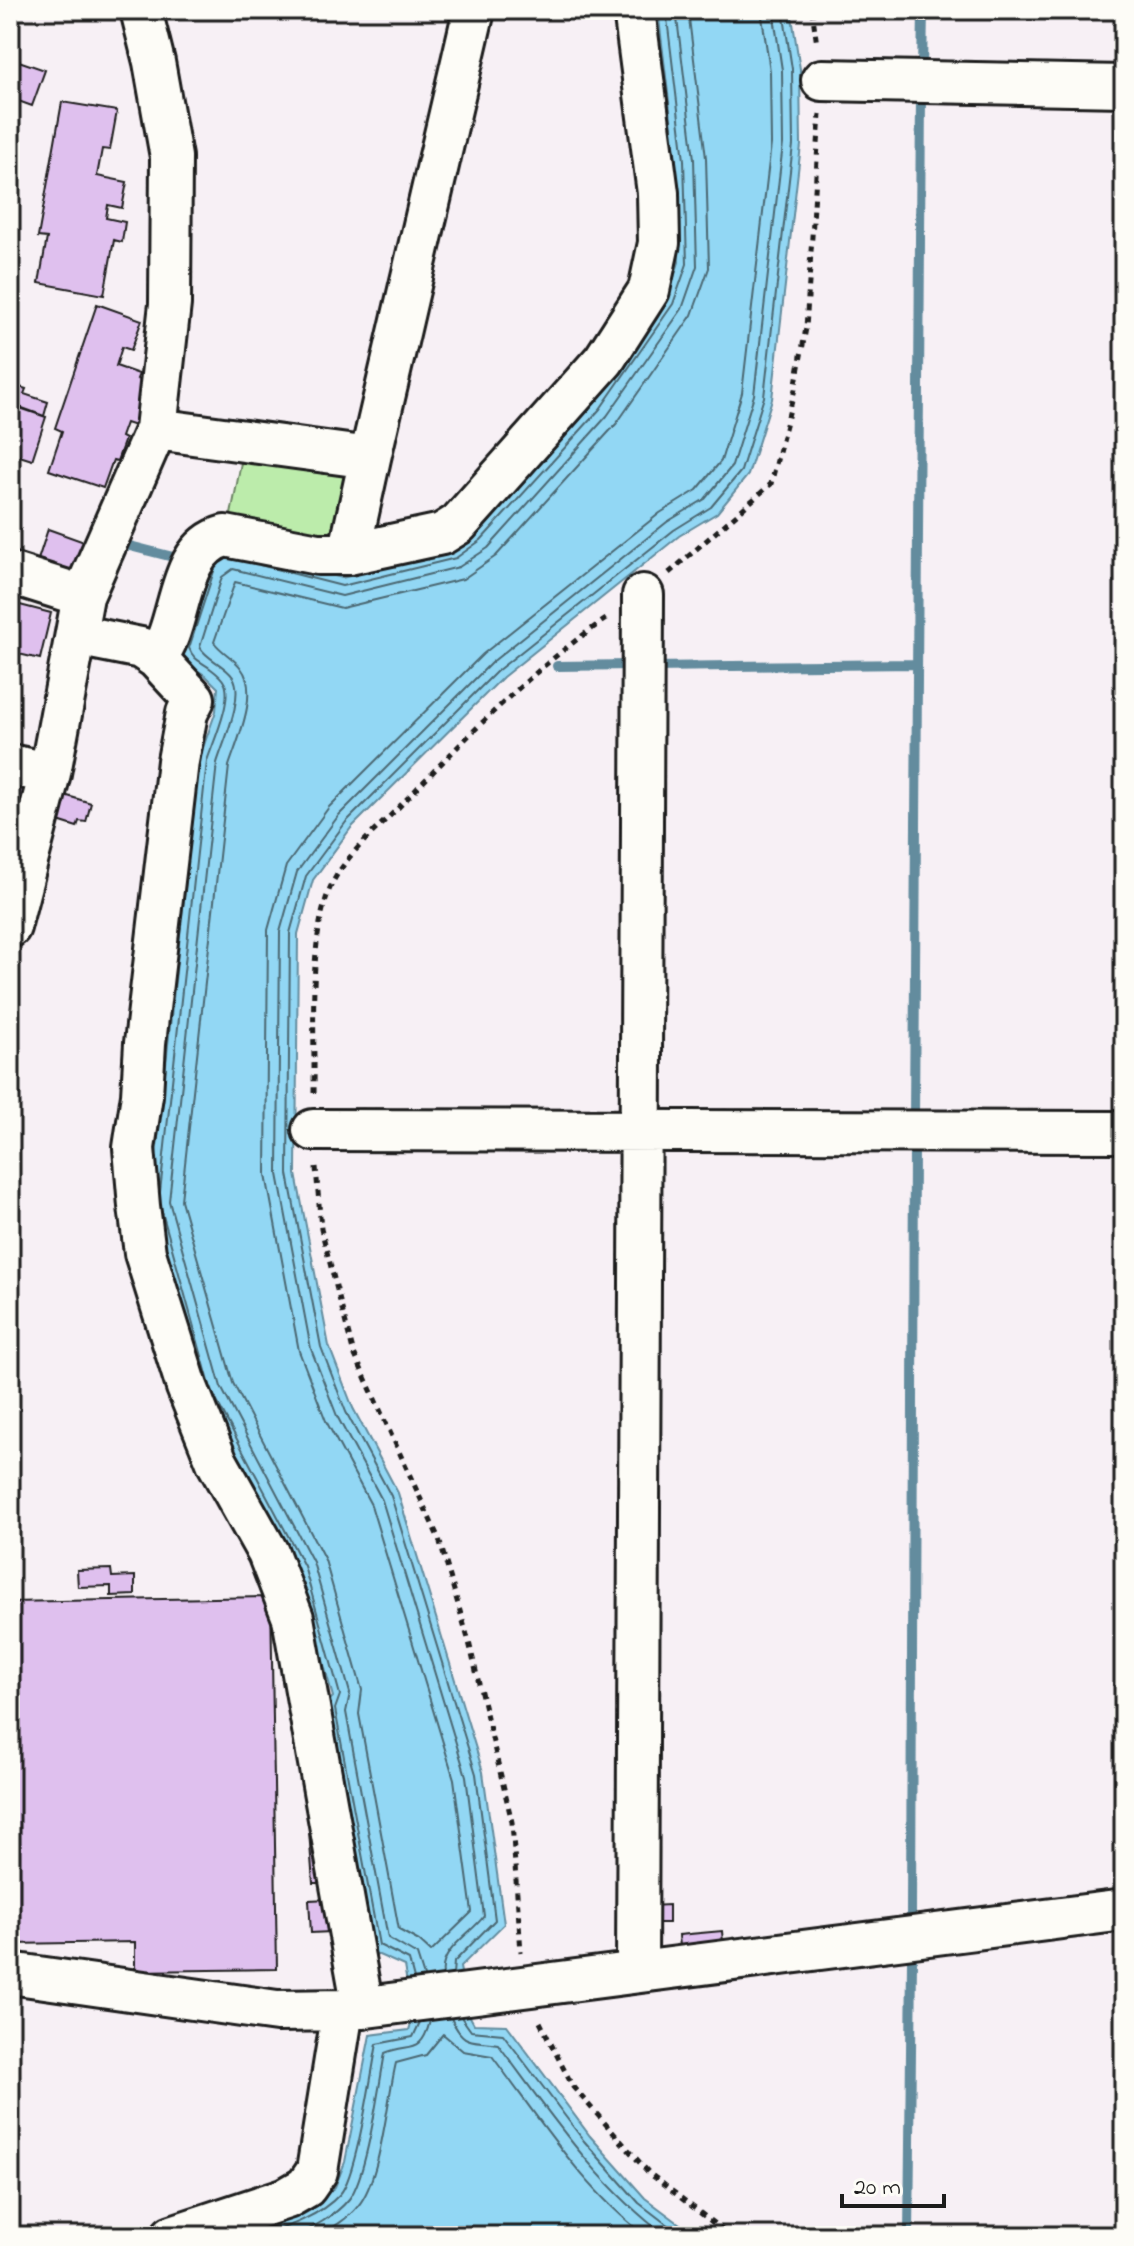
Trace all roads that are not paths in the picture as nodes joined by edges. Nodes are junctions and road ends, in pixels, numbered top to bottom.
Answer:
1 (141, 10) edge
2 (474, 10) edge
3 (634, 10) edge
4 (822, 80) road end
5 (1124, 86) edge
6 (156, 429) junction
7 (370, 458) junction
8 (349, 554) junction
9 (10, 573) edge
10 (643, 595) road end
11 (83, 596) junction
12 (76, 635) junction
13 (156, 658) junction
14 (10, 765) edge
15 (50, 773) junction
16 (10, 927) edge
17 (641, 1129) junction
18 (313, 1130) road end
19 (1124, 1132) edge
20 (1124, 1910) edge
21 (637, 1971) junction
22 (10, 1973) edge
23 (364, 2008) junction
24 (172, 2236) edge

1 - 6 street
2 - 7 street
3 - 8 street
4 - 5 street
6 - 7 street
6 - 11 street
7 - 8 street
8 - 13 street
9 - 11 street
10 - 17 street
11 - 12 street
12 - 13 street
12 - 15 street
13 - 23 street
14 - 15 street
15 - 16 street
17 - 18 street
17 - 19 street
17 - 21 street
20 - 21 street
21 - 23 street
22 - 23 street
23 - 24 street

